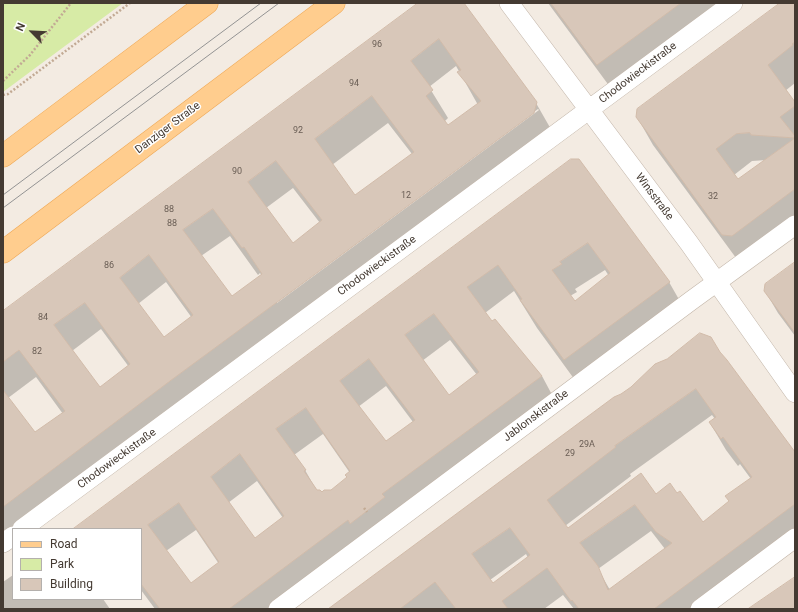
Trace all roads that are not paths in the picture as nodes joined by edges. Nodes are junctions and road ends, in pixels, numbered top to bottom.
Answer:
1 (207, 3) edge
2 (334, 3) edge
3 (509, 3) edge
4 (733, 3) edge
5 (589, 110) junction
6 (3, 156) edge
7 (795, 225) edge
8 (3, 252) edge
9 (716, 282) junction
10 (795, 393) edge
11 (23, 528) edge
12 (12, 537) edge
13 (795, 538) edge
14 (3, 543) edge
15 (278, 609) edge
16 (700, 609) edge

1 - 6 main road
2 - 8 main road, Danziger Straße
3 - 5 street, Winsstraße
4 - 5 street, Chodowieckistraße
5 - 9 street, Winsstraße
5 - 11 street, Chodowieckistraße
7 - 9 street, Jablonskistraße
9 - 10 street, Winsstraße
9 - 15 street, Jablonskistraße
12 - 14 street
13 - 16 street

